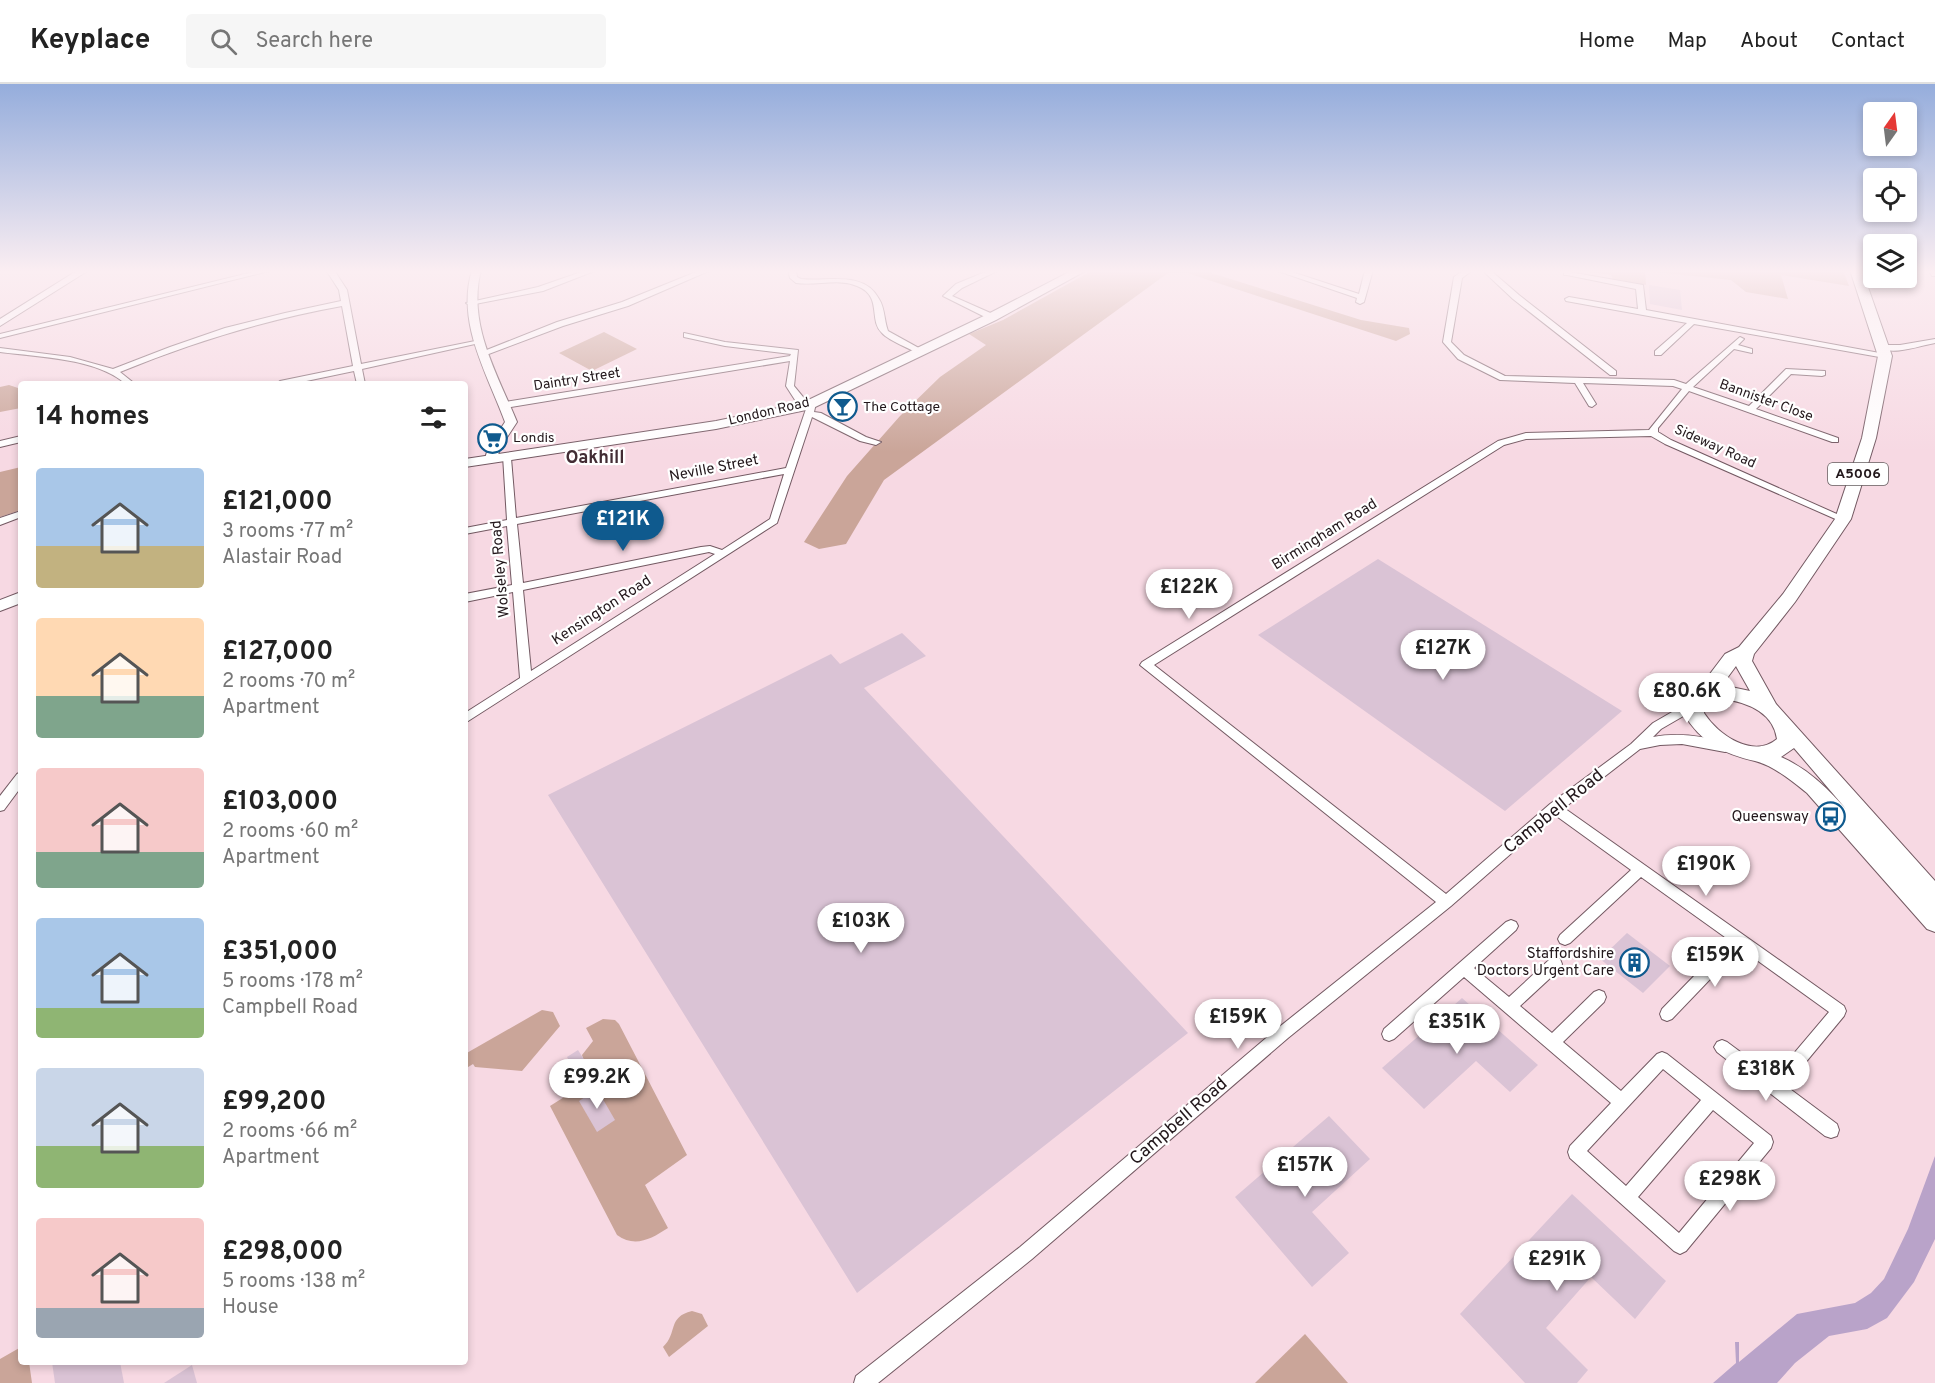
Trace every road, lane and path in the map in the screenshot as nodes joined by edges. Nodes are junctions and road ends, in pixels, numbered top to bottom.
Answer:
1 (22, 331) edge
2 (218, 331) edge
3 (351, 331) edge
4 (477, 331) edge
5 (537, 331) edge
6 (884, 331) edge
7 (965, 331) edge
8 (1449, 331) edge
9 (1559, 331) edge
10 (1683, 331) edge
11 (1749, 331) edge
12 (1877, 331) edge
13 (687, 335) dead end
14 (0, 336) edge
15 (1935, 341) edge
16 (481, 347) junction
17 (0, 350) edge
18 (1749, 351) dead end
19 (1884, 351) junction
20 (922, 352) junction
21 (1658, 353) dead end
22 (795, 358) junction
23 (358, 368) junction
24 (115, 371) junction
25 (1613, 373) dead end
26 (1822, 373) dead end
27 (127, 381) edge
28 (295, 381) edge
29 (360, 381) edge
30 (1578, 381) junction
31 (1688, 387) junction
32 (1592, 404) dead end
33 (505, 405) junction
34 (810, 408) junction
35 (1751, 409) junction
36 (1653, 433) junction
37 (18, 440) edge
38 (1835, 440) dead end
39 (876, 442) dead end
40 (0, 444) edge
41 (506, 458) junction
42 (491, 459) junction
43 (468, 463) edge
44 (791, 470) junction
45 (18, 515) edge
46 (1843, 519) junction
47 (0, 522) edge
48 (512, 522) junction
49 (468, 530) edge
50 (721, 553) junction
51 (517, 587) junction
52 (468, 597) edge
53 (18, 598) edge
54 (0, 606) edge
55 (1745, 652) junction
56 (526, 678) junction
57 (1700, 699) junction
58 (1770, 708) junction
59 (468, 716) edge
60 (1784, 724) junction
61 (1635, 747) junction
62 (1748, 752) junction
63 (18, 781) edge
64 (0, 806) edge
65 (1555, 808) junction
66 (1641, 870) junction
67 (1935, 896) edge
68 (1446, 902) junction
69 (1935, 922) edge
70 (1511, 926) dead end
71 (1565, 939) dead end
72 (1738, 940) junction
73 (1555, 964) dead end
74 (1464, 968) junction
75 (1599, 997) dead end
76 (1509, 1006) junction
77 (1667, 1014) dead end
78 (1389, 1034) dead end
79 (1552, 1043) junction
80 (1722, 1047) dead end
81 (1775, 1088) junction
82 (1712, 1100) junction
83 (1622, 1102) junction
84 (1831, 1130) dead end
85 (1627, 1197) junction
86 (863, 1383) edge

1 - 14 street
2 - 24 street
3 - 23 street
4 - 16 street
5 - 16 street
6 - 20 street
7 - 20 main road, London Road
8 - 30 street, Bannister Close
9 - 25 street
10 - 21 street
11 - 19 street
12 - 19 main road, Campbell Road / A5006
13 - 22 street
15 - 19 street
16 - 23 street
16 - 33 street
17 - 24 street
18 - 31 street, Sideway Road
19 - 46 main road, Campbell Road / A5006
20 - 34 main road, London Road
22 - 33 street, Daintry Street
22 - 34 street
23 - 28 street
23 - 29 street
24 - 27 street
26 - 35 street
30 - 31 street, Bannister Close
30 - 32 street
31 - 35 street, Bannister Close
31 - 36 street, Sideway Road
33 - 42 street
34 - 39 street
34 - 41 main road, London Road
34 - 44 street, Kensington Road
35 - 38 street, Bannister Close
36 - 46 street, Sideway Road
36 - 68 street, Birmingham Road
37 - 40 street
41 - 42 main road, London Road
41 - 48 street, Wolseley Road
42 - 43 main road, London Road
44 - 48 street, Neville Street
44 - 50 street, Kensington Road
45 - 47 street
46 - 55 main road, Campbell Road / A5006
48 - 49 street, Neville Street
48 - 51 street, Wolseley Road
50 - 51 street
50 - 56 street, Kensington Road
51 - 52 street
51 - 56 street, Wolseley Road
53 - 54 main road
55 - 57 main road, Campbell Road / A5006
55 - 58 main road
56 - 59 street, Kensington Road
57 - 58 main road
57 - 61 street, Campbell Road
57 - 62 main road
58 - 60 main road
60 - 62 main road
60 - 67 main road
61 - 62 street, Campbell Road
61 - 65 street, Campbell Road
62 - 69 main road
63 - 64 street
65 - 66 street
65 - 68 street, Campbell Road
66 - 71 street
66 - 72 street
68 - 86 street, Campbell Road
70 - 74 street
72 - 77 street
72 - 81 street
73 - 76 street
74 - 76 street
74 - 78 street
75 - 79 street
76 - 79 street
79 - 83 street
80 - 81 street
81 - 84 street
82 - 83 street
82 - 85 street
82 - 85 street
83 - 85 street

